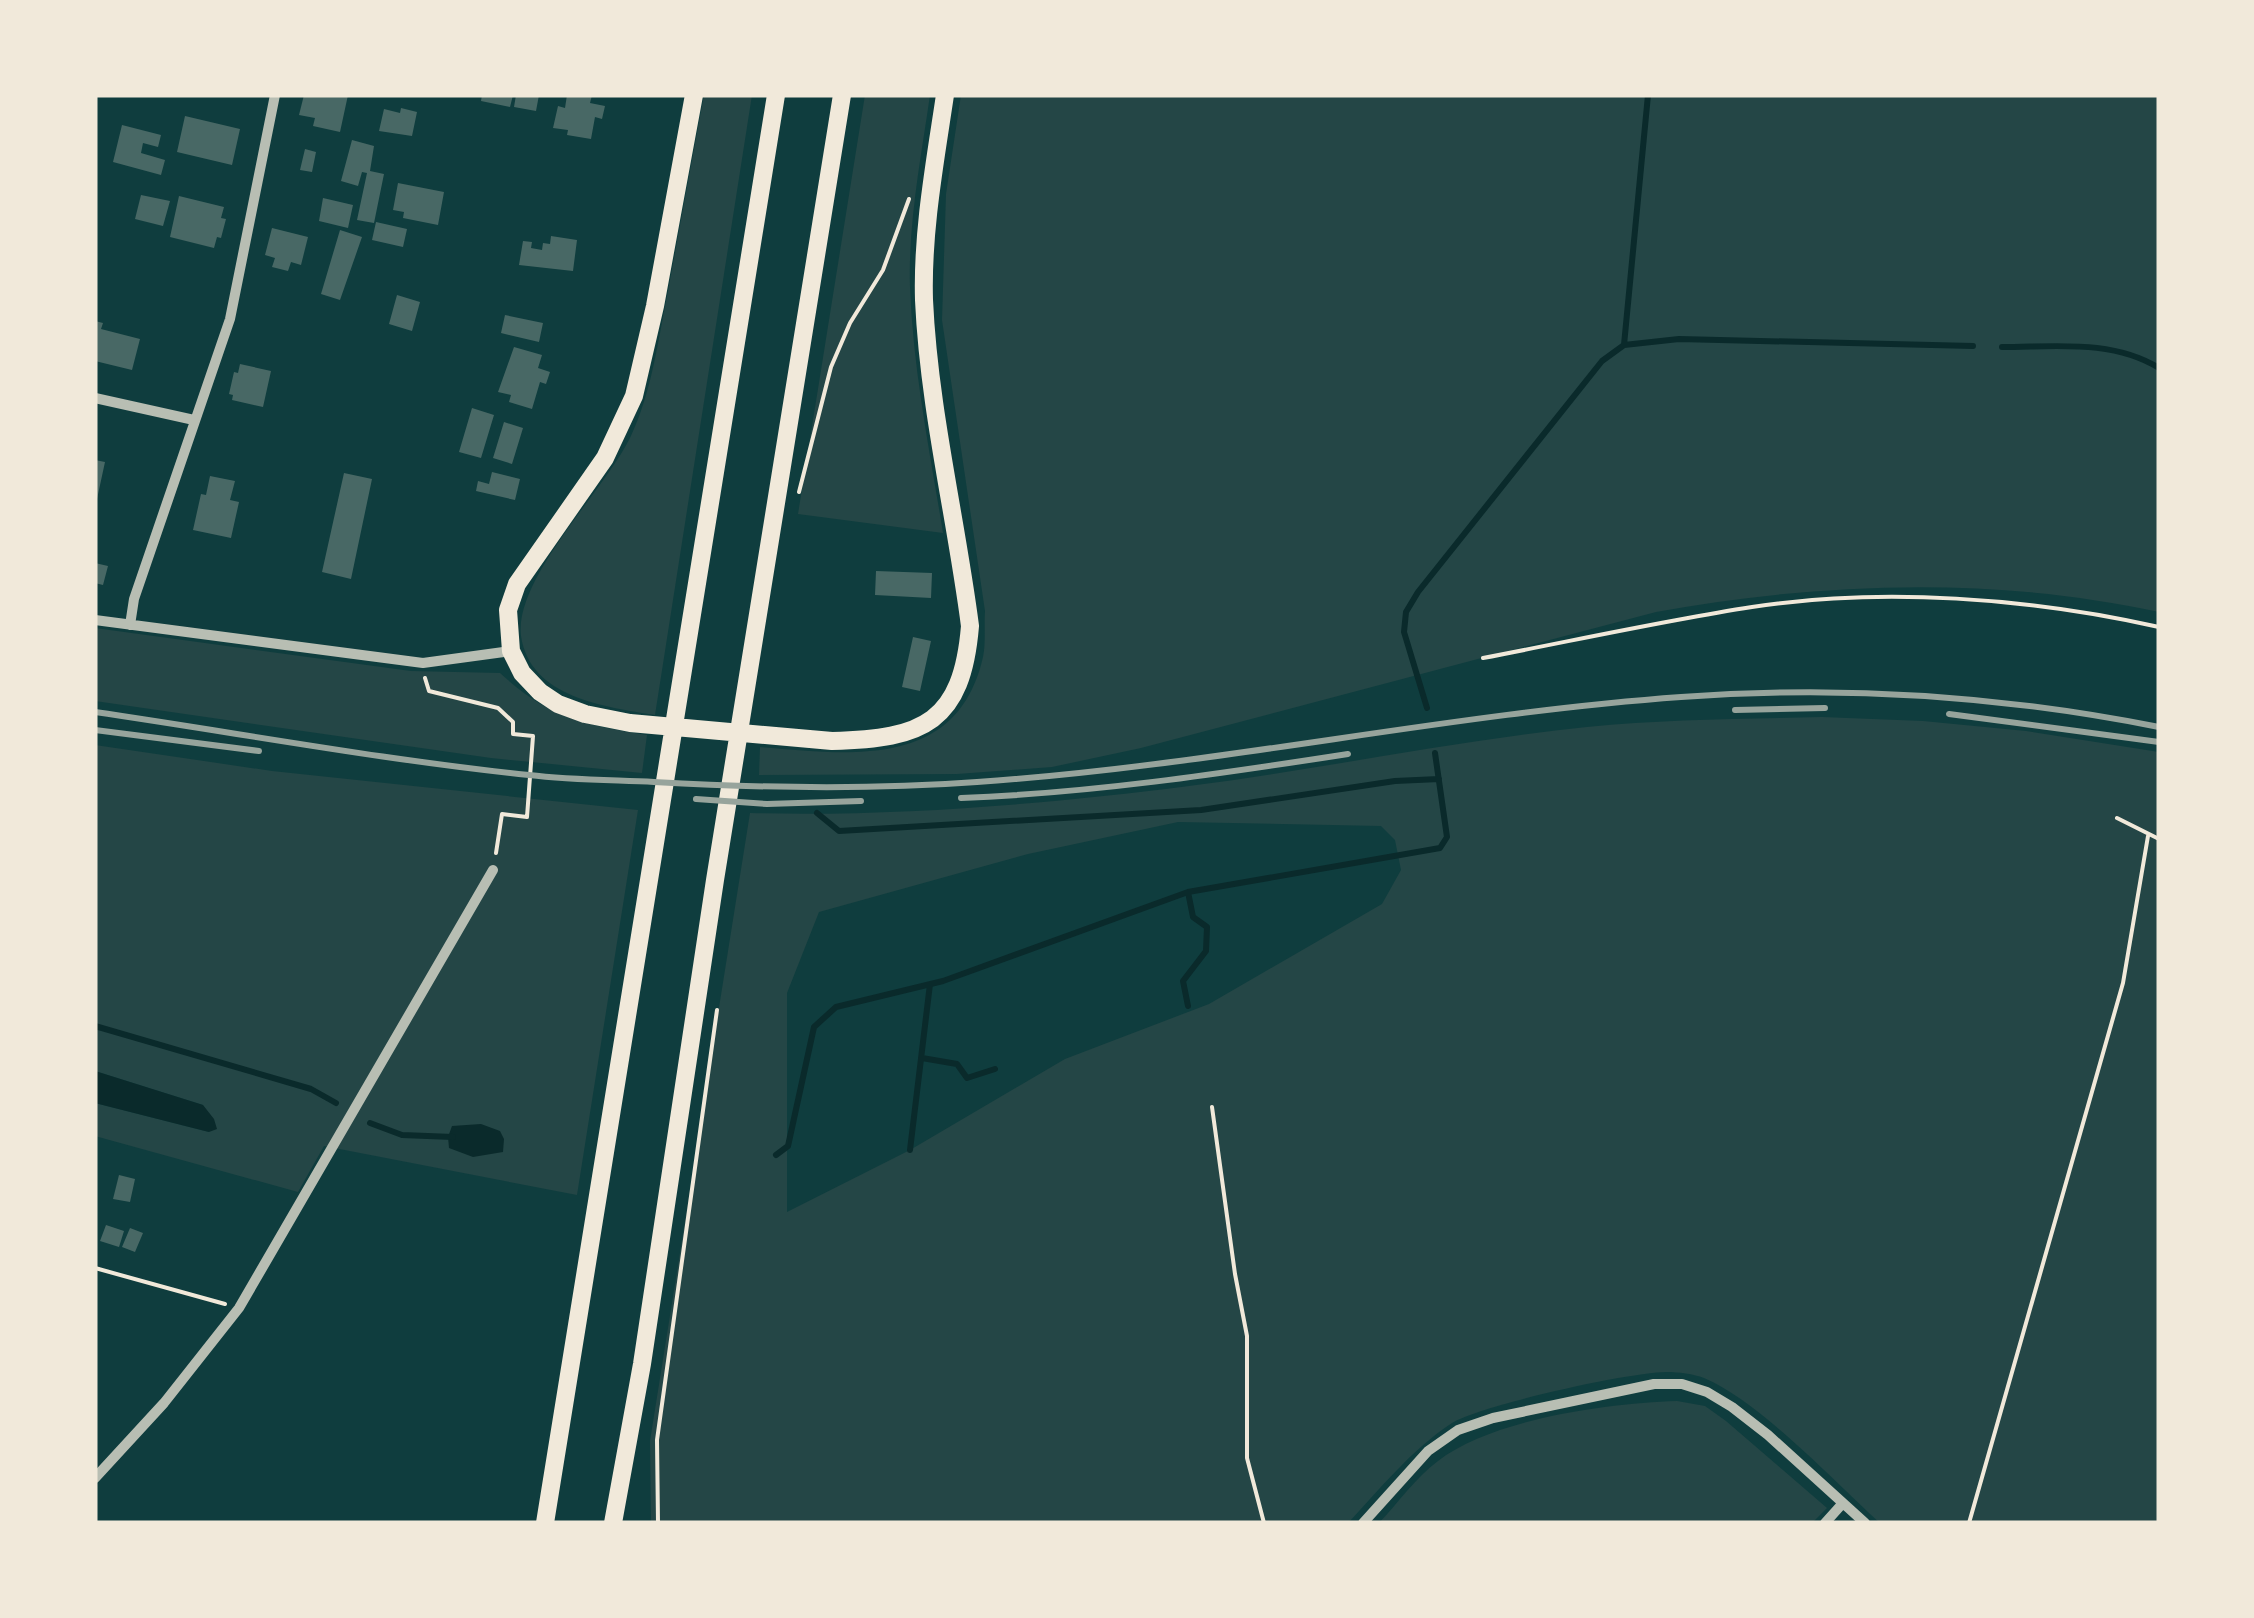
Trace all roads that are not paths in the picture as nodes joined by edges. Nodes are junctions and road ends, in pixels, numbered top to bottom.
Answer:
1 (275, 95) edge
2 (694, 95) edge
3 (776, 95) edge
4 (842, 95) edge
5 (945, 95) edge
6 (95, 398) edge
7 (194, 420) junction
8 (95, 620) edge
9 (130, 625) junction
10 (511, 651) junction
11 (493, 870) road end
12 (95, 1478) edge
13 (1843, 1503) junction
14 (545, 1523) edge
15 (614, 1523) edge
16 (1363, 1523) edge
17 (1826, 1523) edge
18 (1865, 1523) edge

1 - 7 street
2 - 10 highway
3 - 14 highway
4 - 15 highway
5 - 10 highway
6 - 7 street
7 - 9 street
8 - 9 street
9 - 10 street
11 - 12 street
13 - 16 street
13 - 17 street
13 - 18 street

